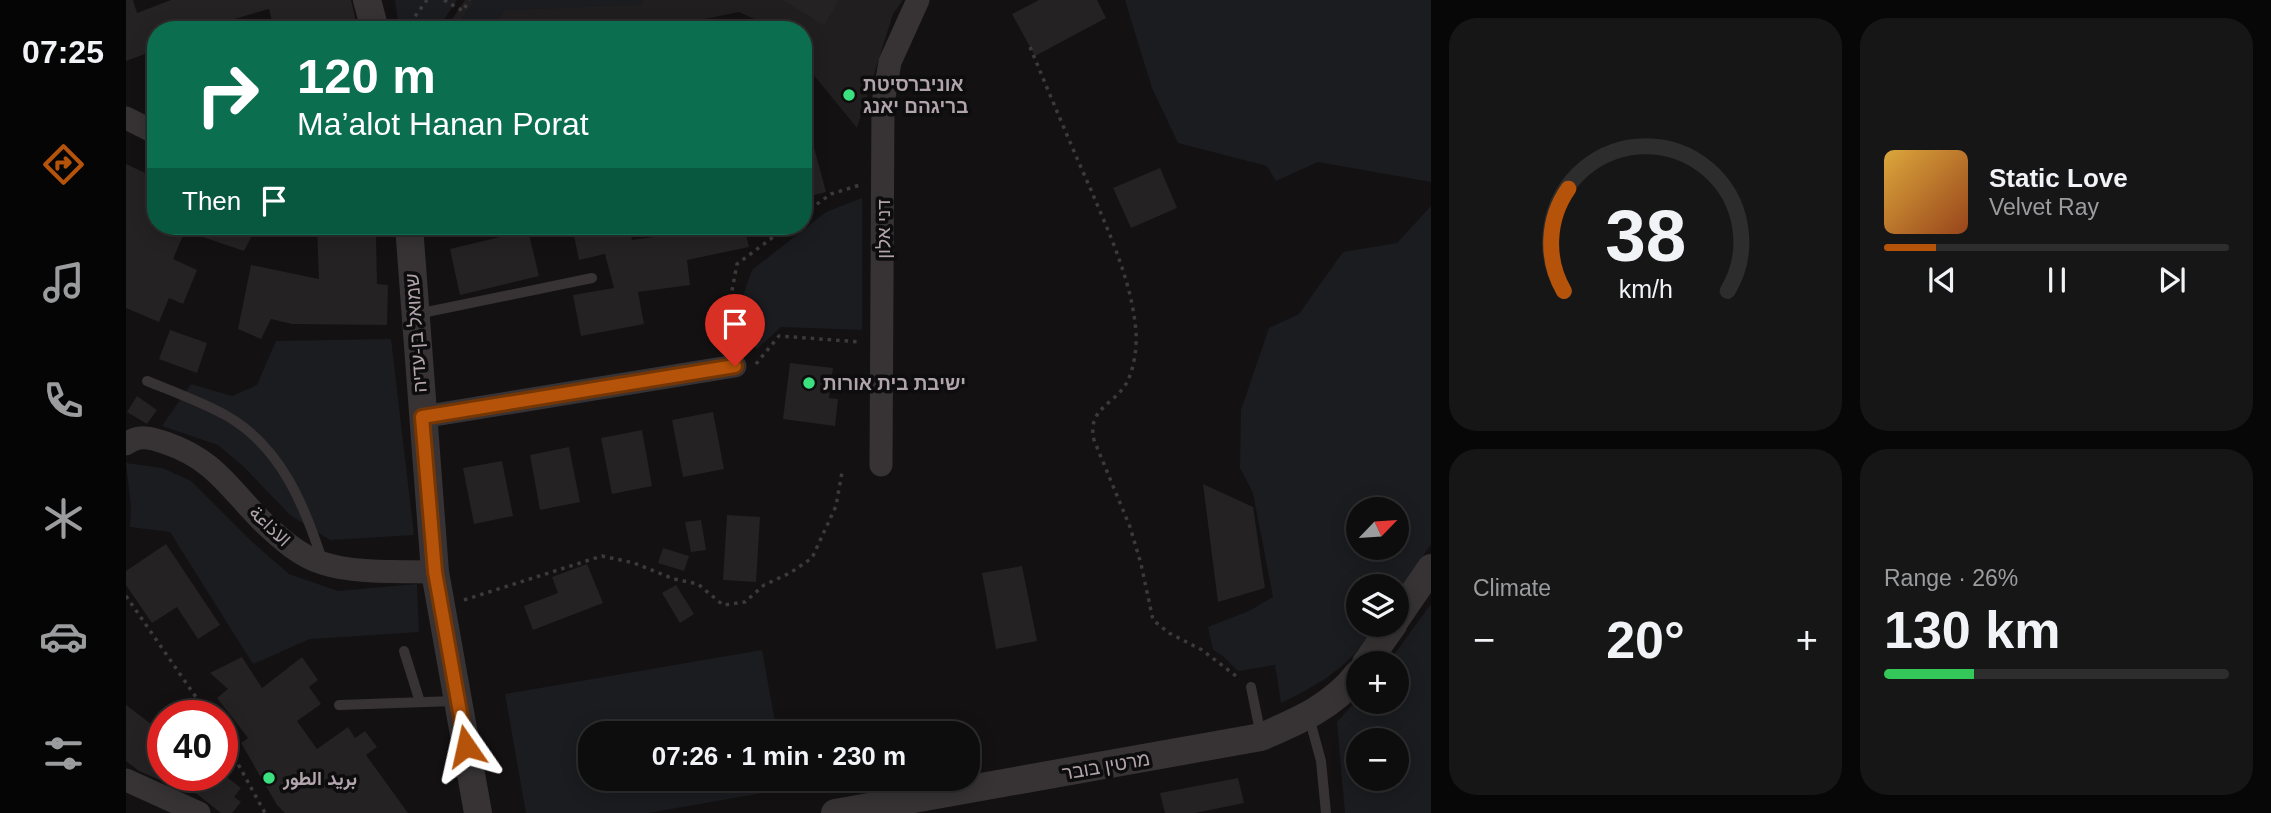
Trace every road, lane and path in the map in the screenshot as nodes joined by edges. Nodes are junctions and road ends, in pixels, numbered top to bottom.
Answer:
1 (367, 0) edge
2 (427, 0) edge
3 (444, 0) edge
4 (468, 0) edge
5 (918, 0) edge
6 (373, 21) edge
7 (412, 21) edge
8 (1030, 47) dead end
9 (126, 118) edge
10 (147, 128) edge
11 (883, 177) junction
12 (812, 208) edge
13 (411, 235) edge
14 (776, 235) edge
15 (592, 278) dead end
16 (415, 314) junction
17 (882, 343) junction
18 (726, 367) junction
19 (147, 381) dead end
20 (422, 417) junction
21 (127, 442) edge
22 (881, 465) dead end
23 (842, 472) dead end
24 (323, 564) junction
25 (1431, 568) edge
26 (435, 572) junction
27 (126, 596) edge
28 (1409, 600) edge
29 (441, 608) junction
30 (404, 651) dead end
31 (1251, 687) joint
32 (1346, 687) edge
33 (198, 700) edge
34 (457, 701) junction
35 (420, 702) junction
36 (339, 705) dead end
37 (1309, 717) junction
38 (1261, 737) junction
39 (238, 764) edge
40 (126, 780) edge
41 (199, 813) edge
42 (265, 813) edge
43 (478, 813) edge
44 (835, 813) edge
45 (1326, 813) edge

1 - 6 street
2 - 7 path
3 - 4 path
5 - 11 street, דני אלון
8 - 31 path
9 - 10 street
11 - 12 path
11 - 17 street, דני אלון
13 - 16 street, שמואל בן-עדיה
14 - 18 path
15 - 16 lane
16 - 20 street, שמואל בן-עדיה
17 - 18 path
17 - 22 street, דני אלון
18 - 20 street
19 - 24 lane
20 - 26 street, שמואל בן-עדיה
21 - 24 street, الاذاعة
23 - 29 path
24 - 26 street, الاذاعة
25 - 28 street
26 - 29 street, שמואל בן-עדיה
27 - 33 path
29 - 34 street, שמואל בן-עדיה
30 - 35 lane
31 - 38 lane
32 - 37 street, מרטין בובר
34 - 35 lane
34 - 43 street, שמואל בן-עדיה
35 - 36 lane
37 - 38 street, מרטין בובר
37 - 45 lane
38 - 44 street, מרטין בובר
39 - 42 path
40 - 41 street

